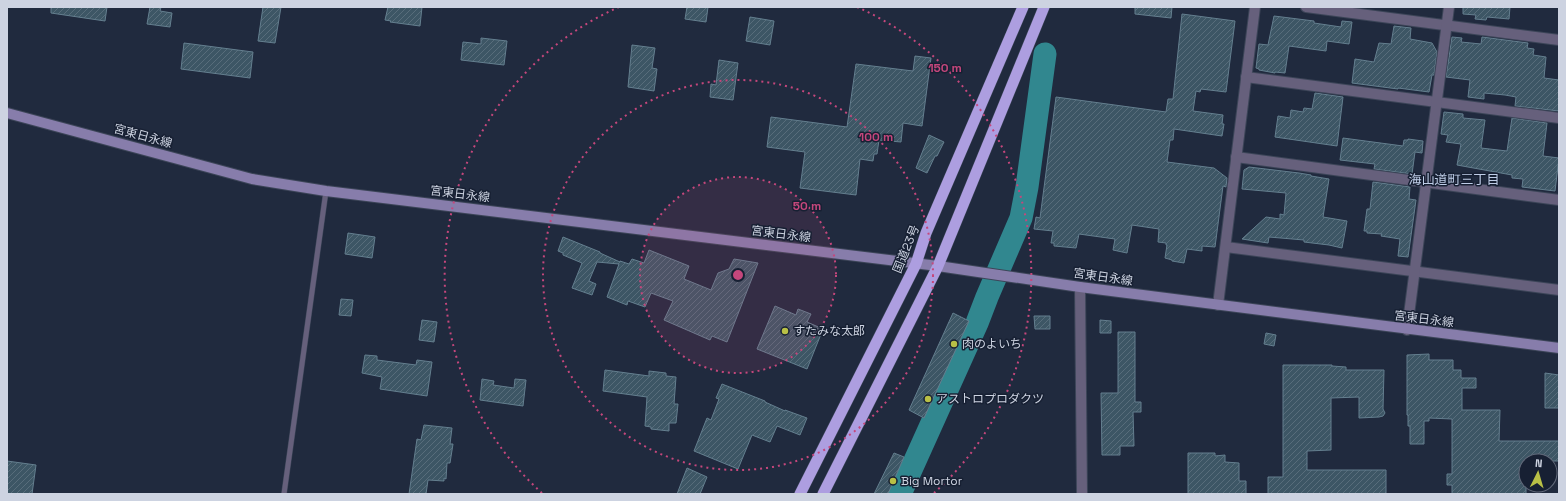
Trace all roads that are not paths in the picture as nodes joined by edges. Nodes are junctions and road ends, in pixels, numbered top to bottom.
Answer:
1 (1023, 7) edge
2 (1044, 7) edge
3 (1256, 7) edge
4 (1306, 7) edge
5 (1449, 7) edge
6 (1356, 10) edge
7 (1446, 24) junction
8 (1559, 40) edge
9 (1246, 77) junction
10 (1436, 102) junction
11 (7, 113) edge
12 (1559, 118) edge
13 (1236, 157) junction
14 (1426, 182) junction
15 (326, 191) junction
16 (1559, 200) edge
17 (1226, 247) junction
18 (916, 264) junction
19 (938, 266) junction
20 (1414, 270) junction
21 (1080, 287) junction
22 (1559, 290) edge
23 (1218, 305) junction
24 (1407, 330) junction
25 (1559, 348) edge
26 (284, 494) edge
27 (800, 494) edge
28 (823, 494) edge
29 (1082, 494) edge

1 - 18 highway, 国道23号
2 - 19 highway
3 - 9 street
4 - 6 street
5 - 7 street
6 - 7 street
7 - 8 street
7 - 10 street
9 - 10 street
9 - 13 street
10 - 12 street
10 - 14 street
11 - 15 main road, 宮東日永線
13 - 14 street
13 - 17 street
14 - 16 street
14 - 20 street
15 - 18 main road, 宮東日永線
15 - 26 lane
17 - 20 street
17 - 23 street
18 - 19 main road, 宮東日永線
18 - 27 highway, 国道23号
19 - 21 main road, 宮東日永線
19 - 28 highway
20 - 22 street
20 - 24 street
21 - 23 main road, 宮東日永線
21 - 29 street
23 - 24 main road, 宮東日永線
24 - 25 main road, 宮東日永線

